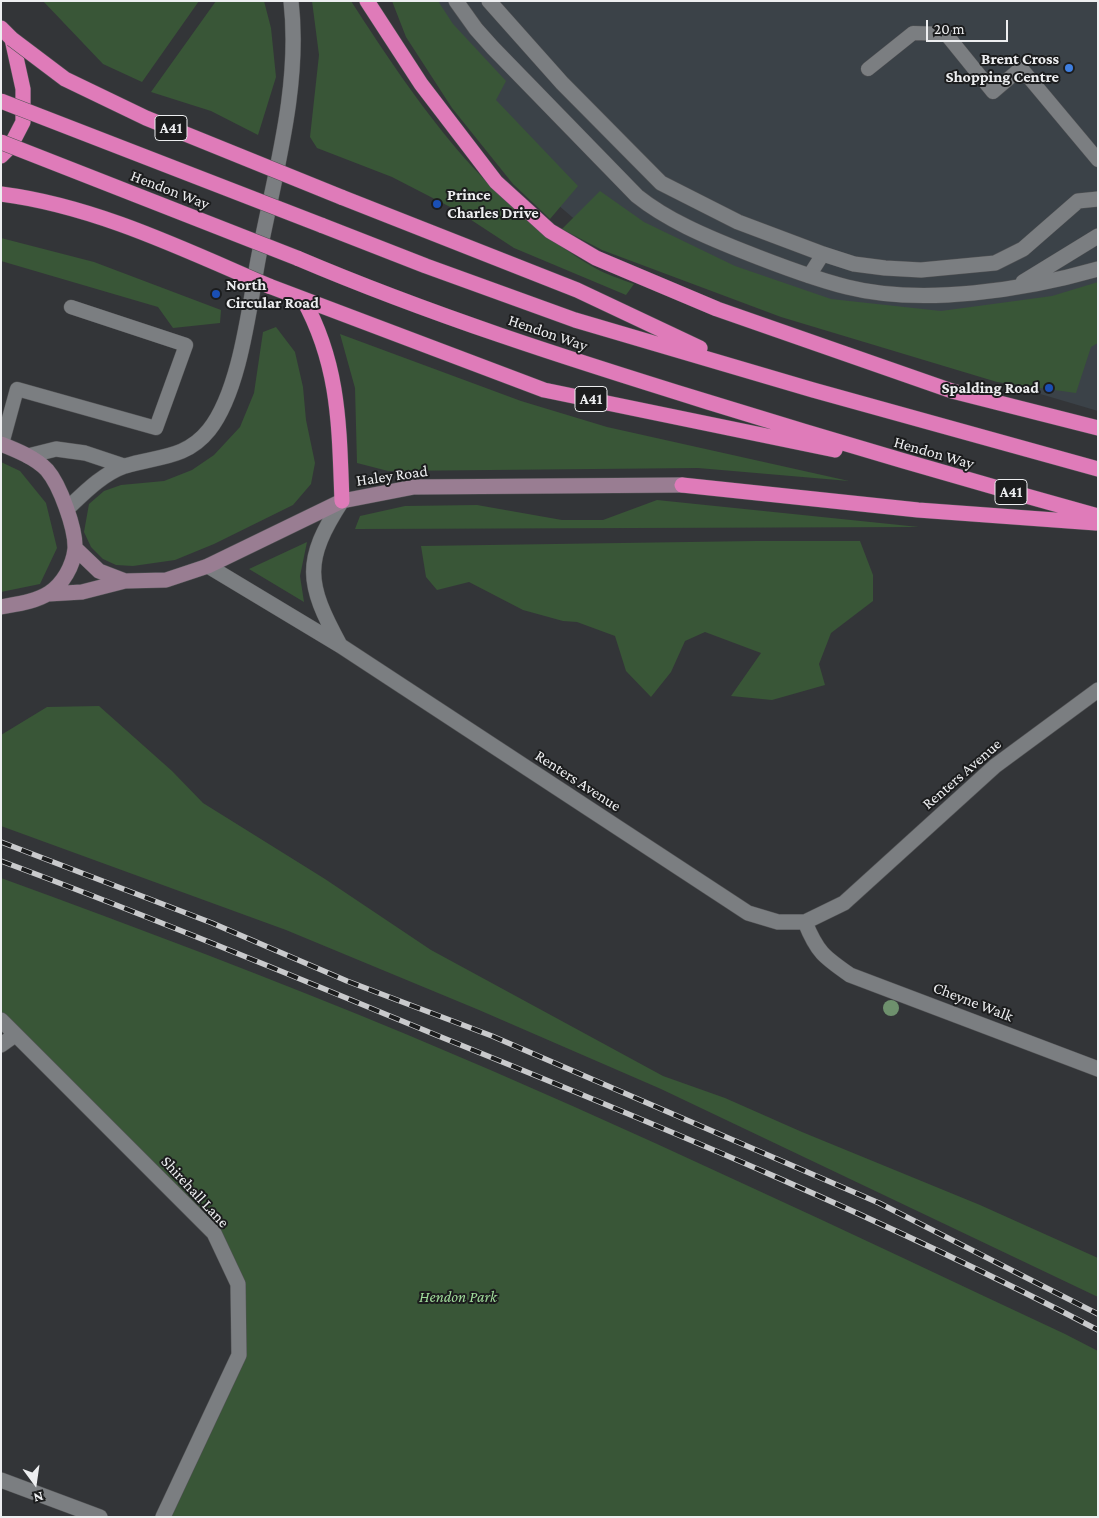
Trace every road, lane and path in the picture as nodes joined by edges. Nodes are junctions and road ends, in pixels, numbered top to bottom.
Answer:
1 (291, 1) edge
2 (367, 1) edge
3 (456, 1) edge
4 (489, 1) edge
5 (4, 30) edge
6 (868, 69) dead end
7 (1, 100) edge
8 (1, 142) edge
9 (1, 156) edge
10 (1098, 160) edge
11 (1, 194) edge
12 (1098, 199) edge
13 (1098, 236) edge
14 (823, 254) junction
15 (1098, 269) edge
16 (809, 276) junction
17 (1015, 287) junction
18 (302, 299) junction
19 (71, 307) dead end
20 (742, 367) junction
21 (1098, 428) edge
22 (2, 444) edge
23 (28, 456) junction
24 (124, 466) junction
25 (925, 469) junction
26 (1098, 469) edge
27 (682, 485) joint
28 (342, 502) junction
29 (67, 508) junction
30 (1098, 516) edge
31 (1098, 523) edge
32 (75, 548) junction
33 (208, 566) junction
34 (125, 581) junction
35 (48, 594) junction
36 (1, 607) edge
37 (341, 646) junction
38 (1098, 690) edge
39 (805, 922) junction
40 (1, 1020) edge
41 (14, 1035) junction
42 (1, 1045) edge
43 (1098, 1069) edge
44 (1, 1480) edge
45 (100, 1517) edge
46 (163, 1517) edge

1 - 24 street
2 - 21 highway
3 - 16 street
4 - 14 street
5 - 9 highway, bridge
5 - 20 highway, A41, bridge
6 - 10 lane
7 - 20 highway, Hendon Way / A41, bridge
8 - 25 highway, Hendon Way / A41, bridge
11 - 18 highway, A41, bridge
12 - 14 street
13 - 17 street
14 - 16 lane
15 - 17 street
16 - 17 street
18 - 25 highway, A41
18 - 28 highway
19 - 22 lane
20 - 26 highway, Hendon Way / A41
22 - 23 street
23 - 24 street
23 - 29 street
24 - 29 street
25 - 30 highway, Hendon Way / A41
27 - 28 street, Haley Road
27 - 31 highway
28 - 33 street, Haley Road
28 - 37 street, Renters Avenue
29 - 32 street
32 - 34 street, Haley Road
32 - 35 street
33 - 34 street, Haley Road
33 - 37 street, Renters Avenue
34 - 35 street, Haley Road
35 - 36 street
37 - 39 street, Renters Avenue
38 - 39 street, Renters Avenue
39 - 43 street, Cheyne Walk
40 - 41 street, Shirehall Lane
41 - 42 street
41 - 46 street, Shirehall Lane
44 - 45 street

